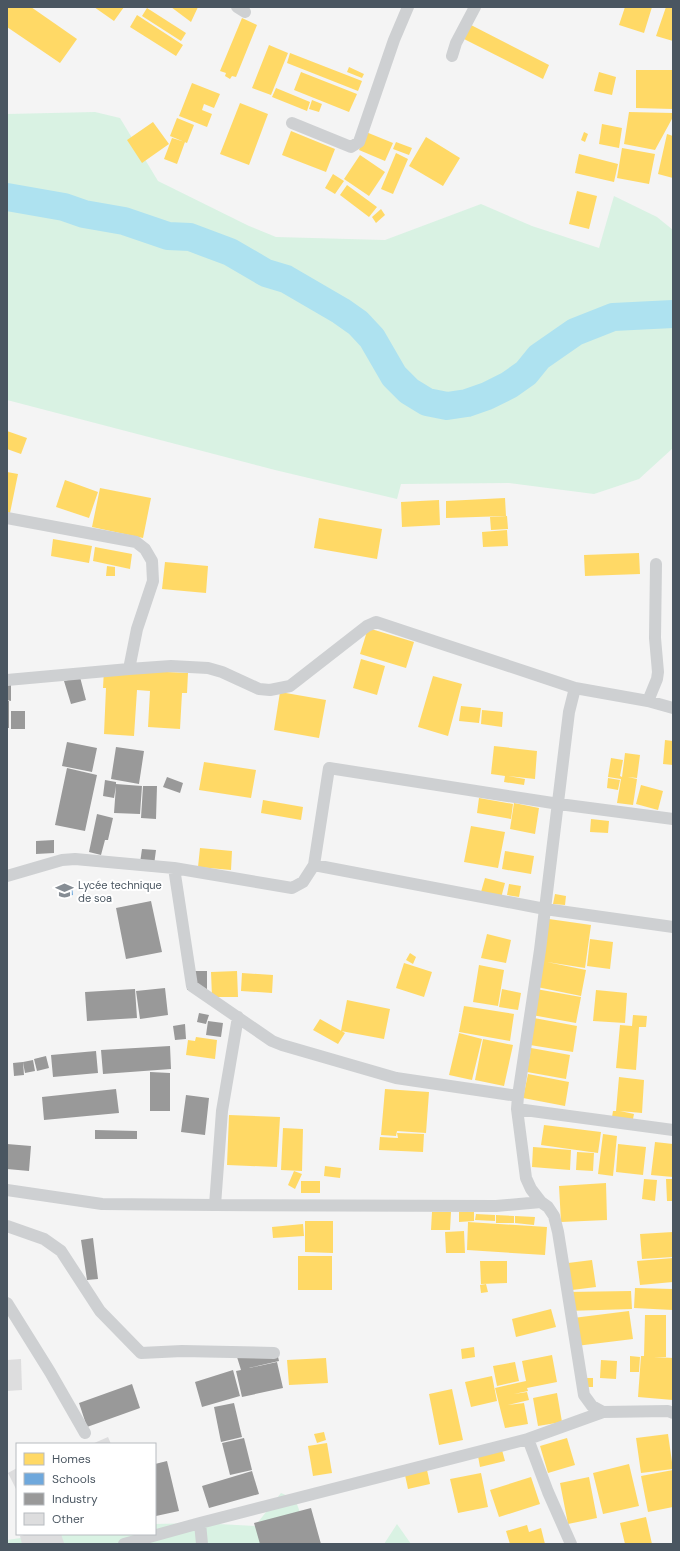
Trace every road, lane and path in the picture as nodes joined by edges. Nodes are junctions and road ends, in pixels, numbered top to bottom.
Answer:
1 (408, 7) edge
2 (475, 7) edge
3 (452, 56) dead end
4 (292, 123) dead end
5 (7, 518) edge
6 (656, 564) dead end
7 (129, 669) junction
8 (7, 680) edge
9 (575, 688) junction
10 (648, 701) junction
11 (673, 708) edge
12 (558, 804) junction
13 (673, 819) edge
14 (314, 866) junction
15 (174, 868) junction
16 (7, 876) edge
17 (544, 908) junction
18 (673, 927) edge
19 (238, 1017) junction
20 (518, 1096) junction
21 (517, 1109) junction
22 (673, 1130) edge
23 (7, 1190) edge
24 (542, 1202) junction
25 (215, 1205) junction
26 (7, 1226) edge
27 (7, 1303) edge
28 (274, 1353) dead end
29 (603, 1412) junction
30 (673, 1413) edge
31 (85, 1433) dead end
32 (528, 1439) junction
33 (200, 1523) junction
34 (124, 1544) edge
35 (202, 1544) edge
36 (571, 1544) edge

1 - 4 street
2 - 3 street
5 - 7 street
6 - 10 street
7 - 8 street
7 - 9 street
9 - 10 street
9 - 12 street
10 - 11 street
12 - 13 street
12 - 14 street
12 - 17 street
14 - 15 street
14 - 17 street
15 - 16 street
15 - 19 street
17 - 18 street
17 - 20 street
19 - 20 street
19 - 25 street
20 - 21 street
21 - 22 street
21 - 24 street
23 - 25 street
24 - 25 street
24 - 29 street
26 - 28 street
27 - 31 street
29 - 30 street
29 - 32 street
32 - 33 street
32 - 36 street
33 - 34 street
33 - 35 street

